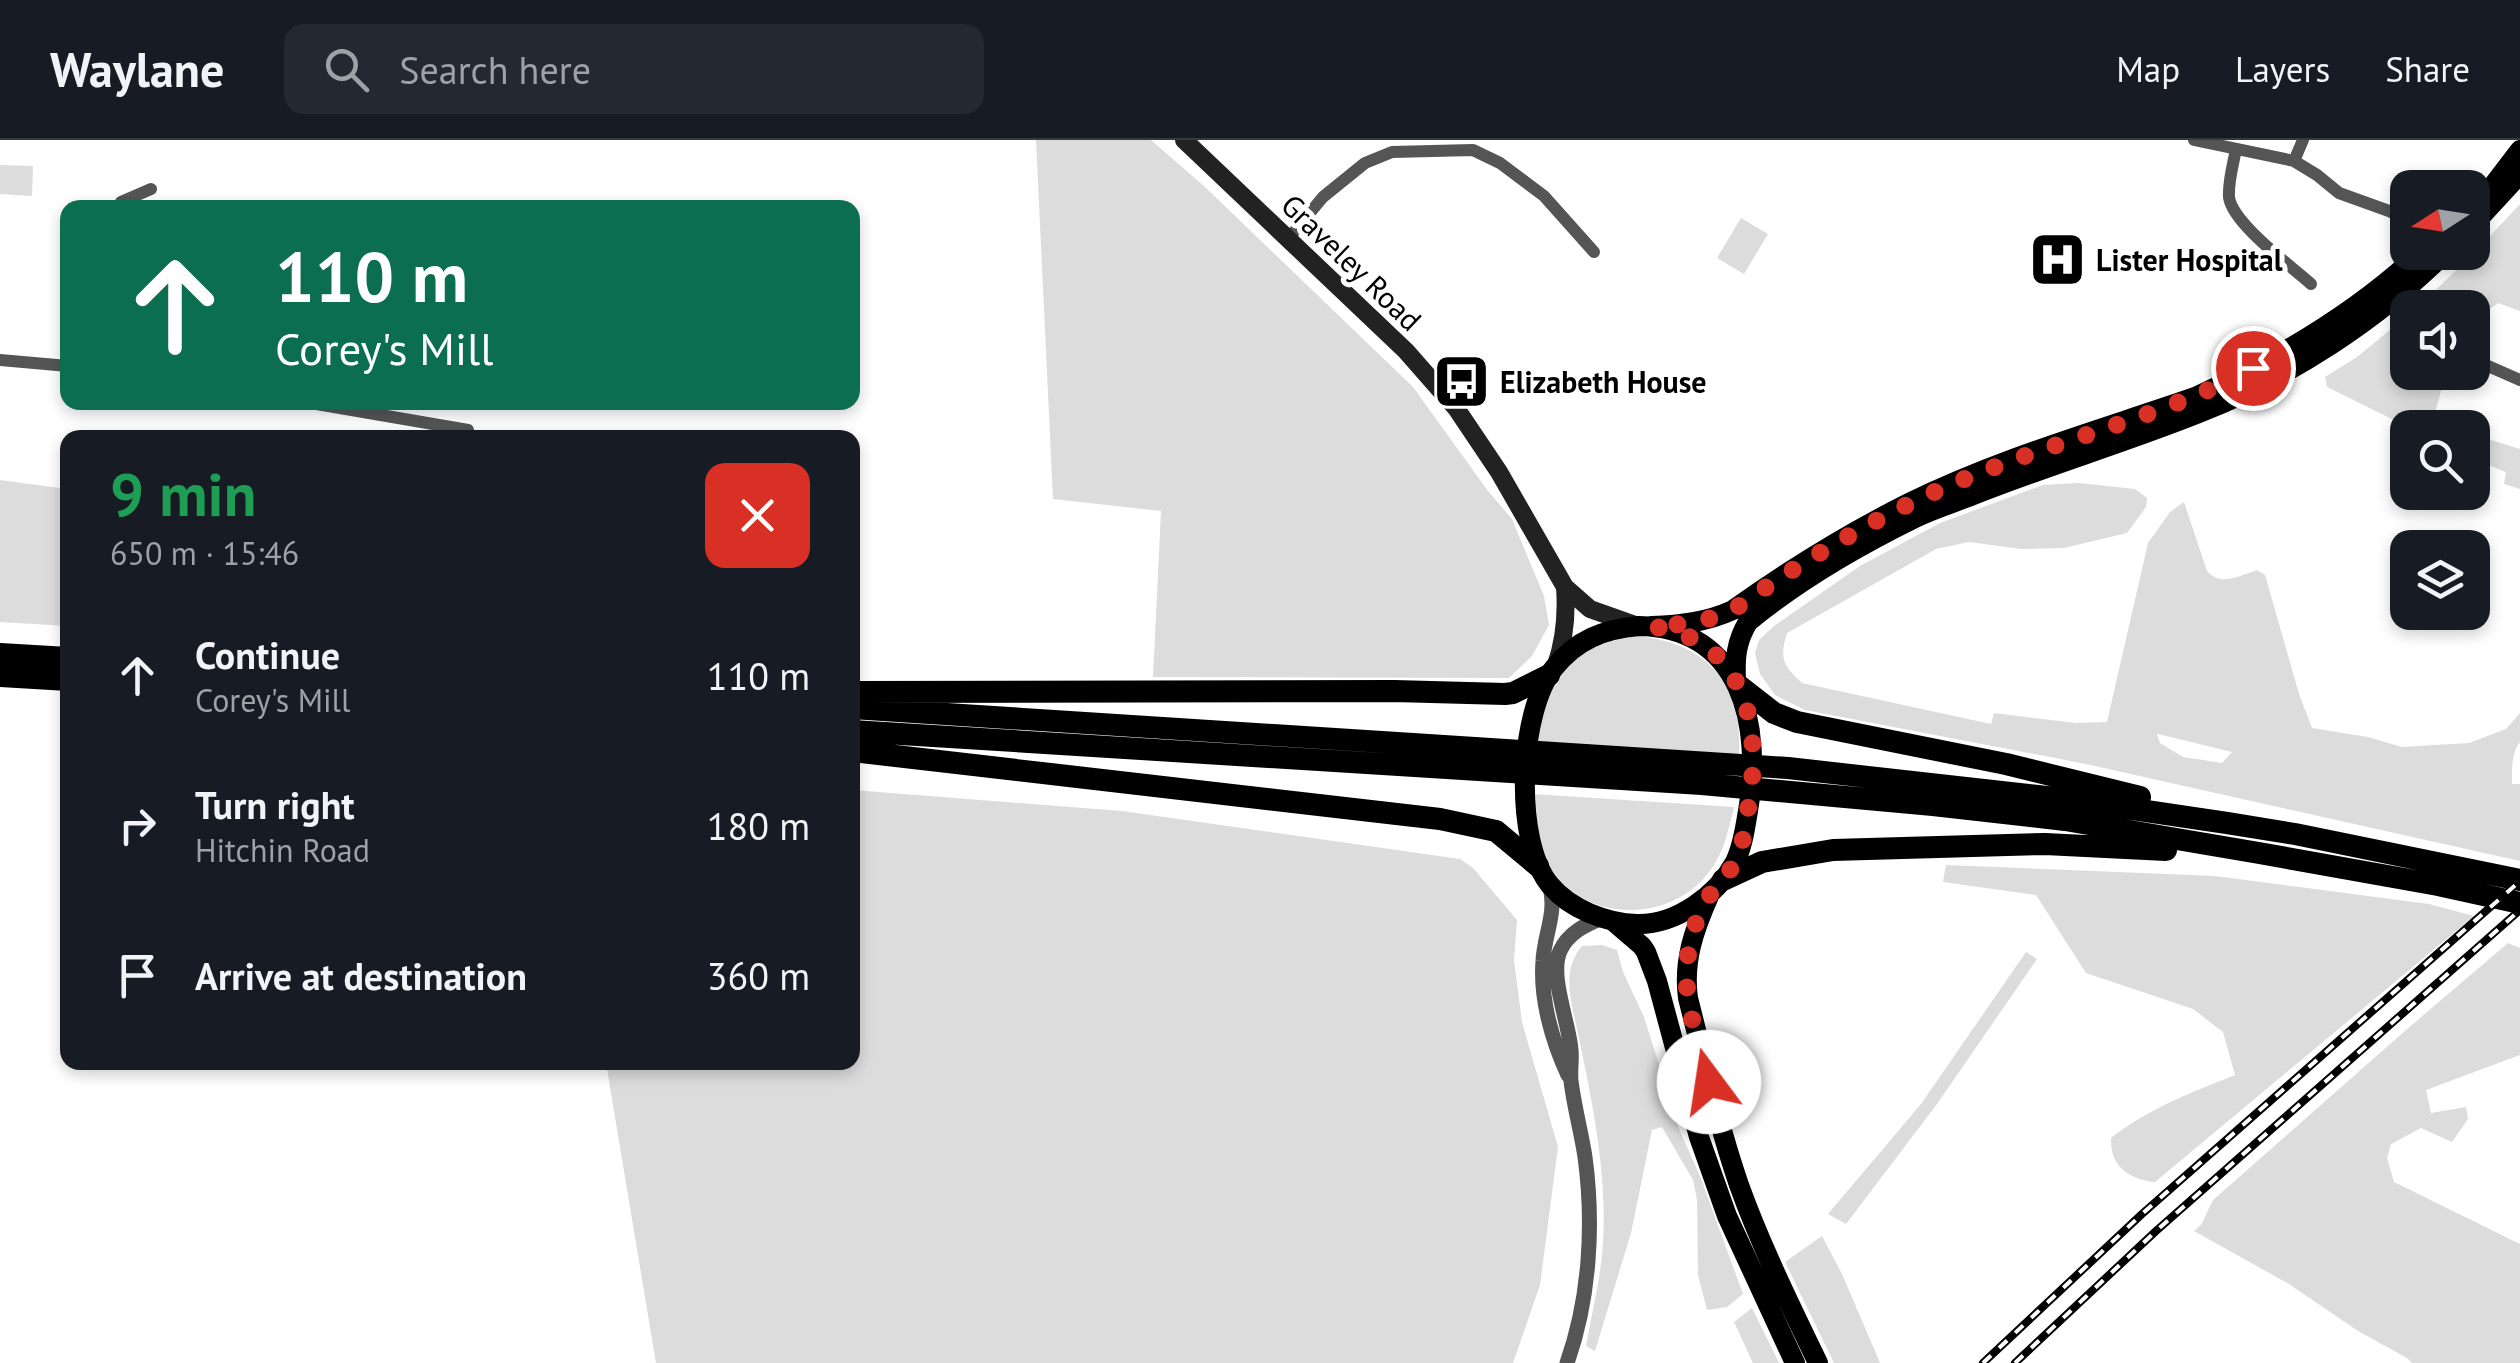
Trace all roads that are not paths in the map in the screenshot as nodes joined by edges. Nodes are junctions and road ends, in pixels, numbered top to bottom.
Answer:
1 (1184, 140) edge
2 (2194, 140) edge
3 (2303, 140) edge
4 (2236, 150) junction
5 (2520, 150) edge
6 (2294, 161) junction
7 (2520, 174) edge
8 (151, 189) dead end
9 (2490, 189) edge
10 (126, 200) edge
11 (2490, 206) edge
12 (2390, 211) edge
13 (1288, 239) junction
14 (1594, 252) dead end
15 (2398, 270) edge
16 (2425, 270) edge
17 (2311, 284) dead end
18 (0, 360) edge
19 (60, 365) edge
20 (2490, 368) edge
21 (2520, 380) edge
22 (338, 410) edge
23 (424, 430) edge
24 (1565, 588) junction
25 (1646, 626) junction
26 (0, 654) edge
27 (60, 658) edge
28 (1552, 670) junction
29 (0, 676) edge
30 (60, 680) edge
31 (1737, 683) junction
32 (860, 692) edge
33 (860, 709) edge
34 (860, 731) edge
35 (860, 752) edge
36 (1470, 758) junction
37 (1788, 780) junction
38 (2226, 823) junction
39 (2260, 853) junction
40 (1544, 875) junction
41 (2520, 880) edge
42 (1716, 887) junction
43 (2520, 903) edge
44 (1608, 920) junction
45 (1570, 1080) junction
46 (1567, 1363) edge
47 (1795, 1363) edge
48 (1818, 1363) edge

1 - 13 main road, Graveley Road
2 - 4 street
3 - 6 street
4 - 6 street
4 - 17 street
5 - 9 main road
6 - 12 street
7 - 11 main road
8 - 10 street
13 - 14 street
13 - 24 main road, Graveley Road
15 - 25 main road
16 - 31 main road
18 - 19 street
20 - 21 street
22 - 23 street
24 - 25 main road, Graveley Road
24 - 28 main road
25 - 28 main road
25 - 31 main road
26 - 27 highway
28 - 32 highway
28 - 40 main road
29 - 30 highway
31 - 38 highway
31 - 42 main road
33 - 36 highway
34 - 36 highway
35 - 40 highway
36 - 37 highway
37 - 38 highway
37 - 39 highway
38 - 41 highway
39 - 42 highway
39 - 43 highway
40 - 44 main road
40 - 45 street
42 - 44 main road
42 - 48 main road
44 - 45 street
44 - 47 main road
45 - 46 street

